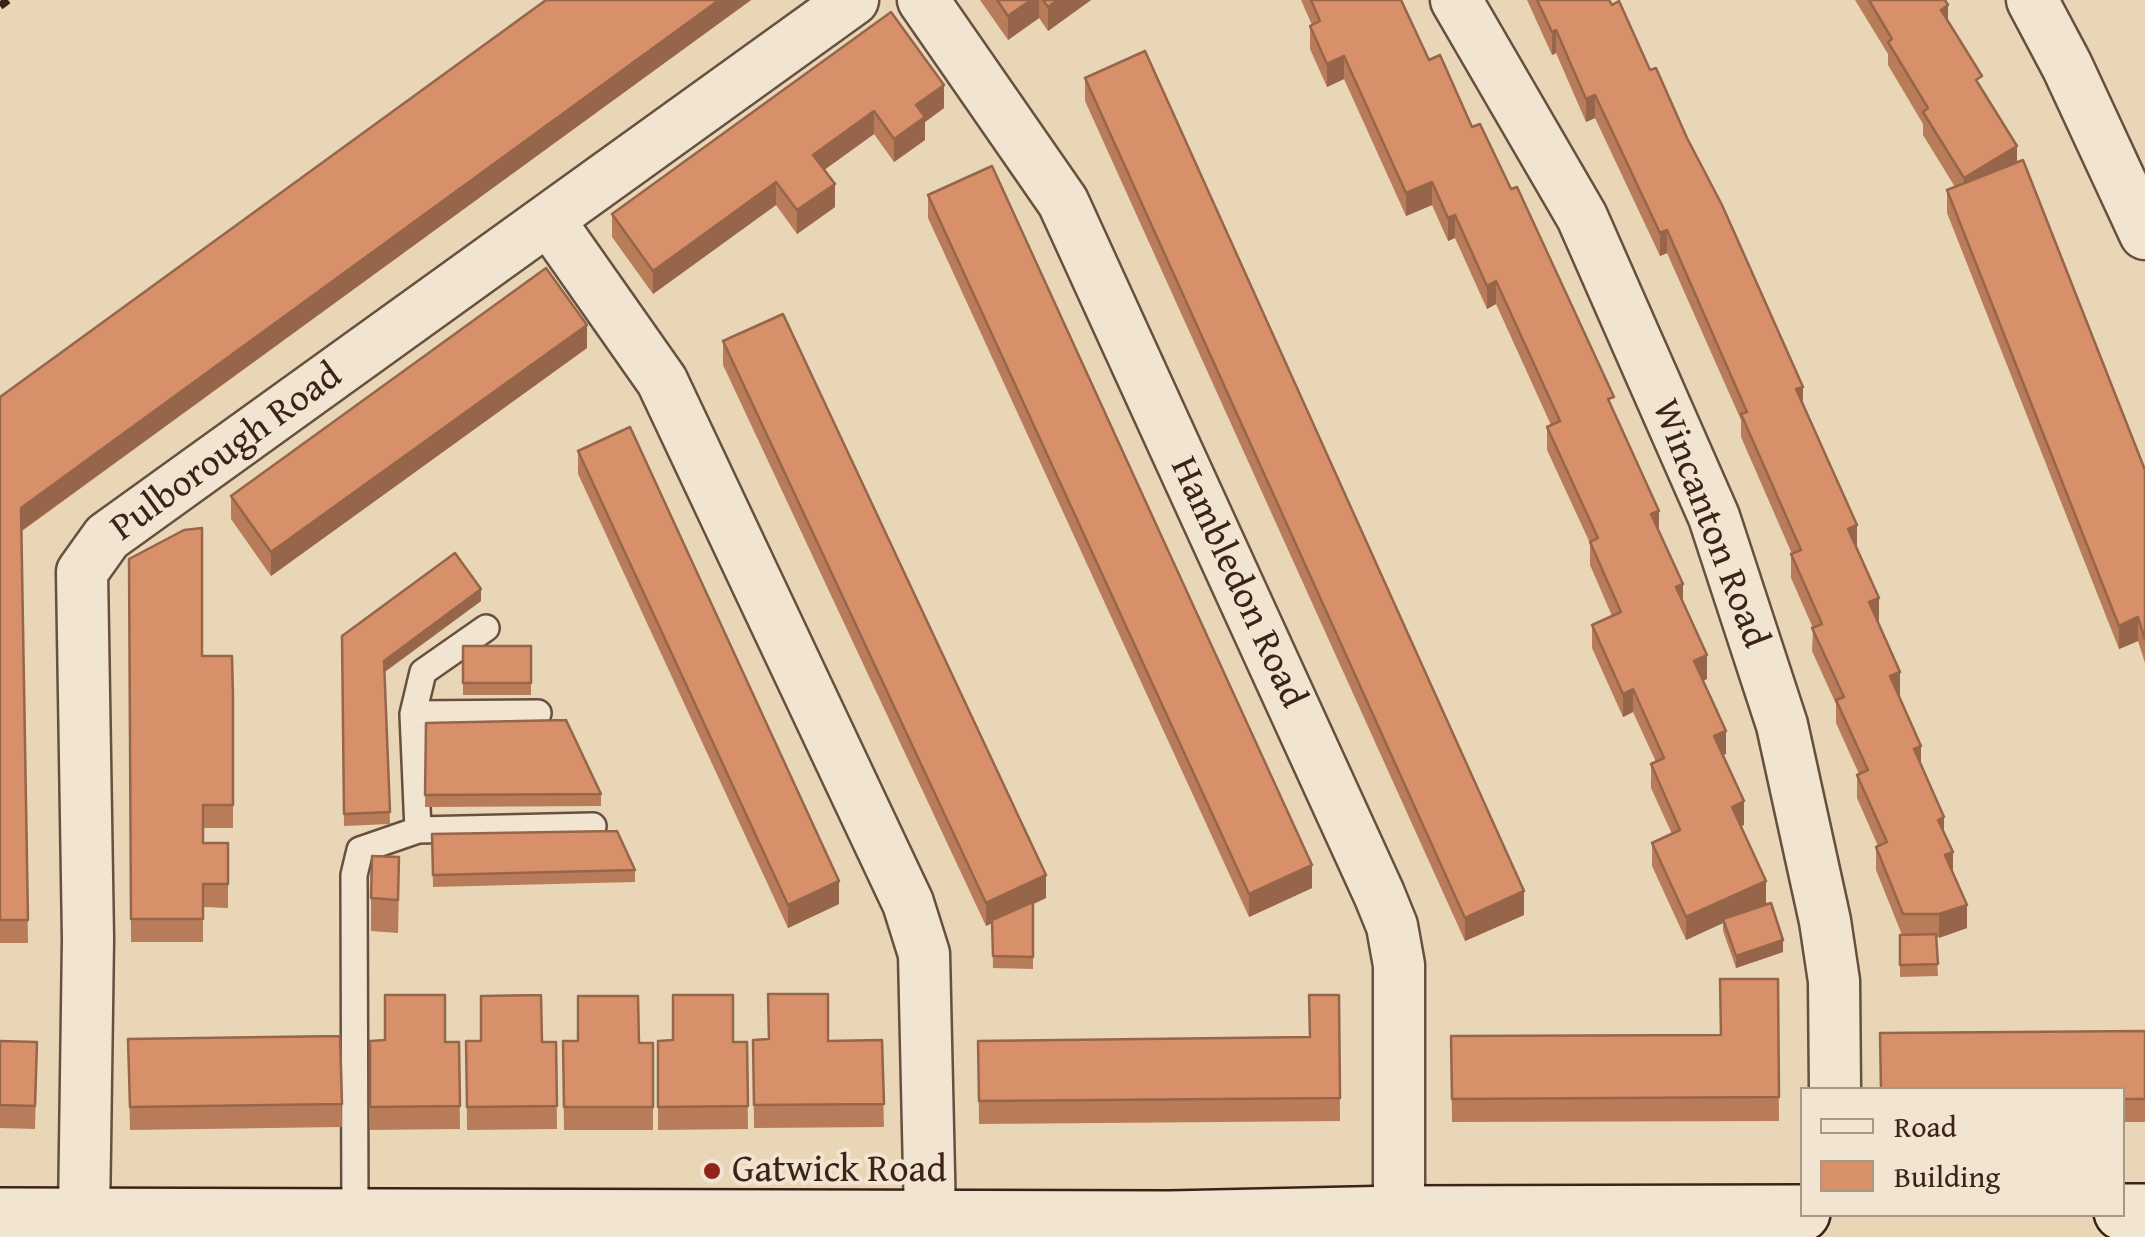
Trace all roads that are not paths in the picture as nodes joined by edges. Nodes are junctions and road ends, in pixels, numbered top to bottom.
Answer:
1 (853, 0) edge
2 (922, 0) edge
3 (1456, 0) edge
4 (2032, 0) edge
5 (2134, 182) edge
6 (549, 220) junction
7 (2145, 234) edge
8 (486, 628) dead end
9 (538, 713) dead end
10 (413, 714) junction
11 (593, 826) dead end
12 (418, 830) junction
13 (1834, 1087) edge
14 (1800, 1213) edge
15 (1399, 1214) junction
16 (0, 1216) edge
17 (84, 1216) junction
18 (355, 1216) junction
19 (930, 1217) junction
20 (229, 1226) edge

1 - 6 street, Pulborough Road
2 - 15 street, Hambledon Road
3 - 13 street, Wincanton Road
4 - 5 street
5 - 7 street
6 - 17 street, Pulborough Road
6 - 19 street
8 - 10 lane
9 - 10 lane
10 - 12 lane
11 - 12 lane
12 - 18 lane
14 - 15 street
15 - 19 street
16 - 17 street
17 - 20 street
18 - 19 street
18 - 20 street

